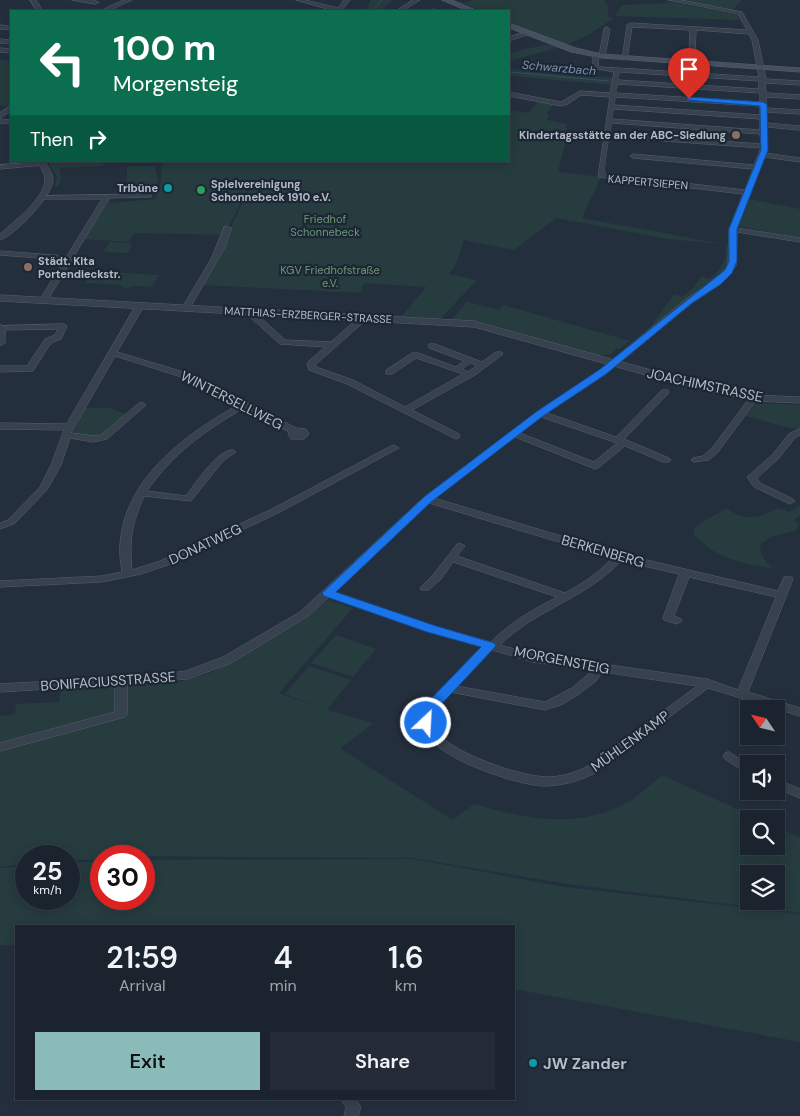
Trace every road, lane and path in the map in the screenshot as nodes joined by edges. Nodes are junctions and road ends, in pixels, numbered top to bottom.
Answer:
1 (75, 0) edge
2 (130, 0) edge
3 (299, 0) edge
4 (347, 0) edge
5 (416, 0) edge
6 (446, 0) edge
7 (672, 0) edge
8 (96, 2) dead end
9 (105, 10) edge
10 (334, 10) edge
11 (339, 10) edge
12 (401, 10) edge
13 (471, 10) edge
14 (510, 25) edge
15 (606, 28) dead end
16 (693, 29) junction
17 (750, 32) junction
18 (529, 33) junction
19 (510, 39) edge
20 (599, 56) junction
21 (624, 58) junction
22 (696, 63) junction
23 (762, 67) junction
24 (617, 70) junction
25 (800, 70) edge
26 (763, 80) junction
27 (616, 82) junction
28 (800, 83) edge
29 (763, 93) junction
30 (510, 94) edge
31 (614, 94) junction
32 (800, 97) edge
33 (612, 107) junction
34 (763, 107) junction
35 (800, 112) edge
36 (764, 117) junction
37 (610, 121) junction
38 (764, 128) junction
39 (800, 128) edge
40 (608, 135) junction
41 (764, 146) junction
42 (763, 155) junction
43 (633, 156) dead end
44 (800, 160) edge
45 (42, 163) edge
46 (0, 167) edge
47 (758, 167) junction
48 (747, 192) junction
49 (149, 196) dead end
50 (43, 197) junction
51 (106, 197) junction
52 (228, 228) dead end
53 (733, 229) junction
54 (0, 238) edge
55 (800, 240) edge
56 (0, 253) edge
57 (70, 258) junction
58 (0, 298) edge
59 (43, 301) junction
60 (140, 306) junction
61 (186, 308) junction
62 (254, 311) junction
63 (363, 318) junction
64 (0, 327) edge
65 (0, 343) edge
66 (332, 345) junction
67 (432, 346) dead end
68 (112, 354) junction
69 (499, 354) dead end
70 (470, 360) junction
71 (611, 364) junction
72 (483, 365) junction
73 (0, 369) edge
74 (457, 370) junction
75 (389, 372) dead end
76 (468, 375) junction
77 (666, 392) dead end
78 (754, 398) junction
79 (800, 400) edge
80 (142, 405) dead end
81 (243, 405) junction
82 (406, 410) junction
83 (540, 414) junction
84 (0, 426) edge
85 (294, 431) dead end
86 (800, 432) edge
87 (66, 434) junction
88 (514, 434) junction
89 (456, 436) dead end
90 (621, 441) junction
91 (394, 448) dead end
92 (231, 452) dead end
93 (666, 460) dead end
94 (696, 460) dead end
95 (140, 494) junction
96 (427, 499) junction
97 (790, 501) dead end
98 (0, 526) edge
99 (460, 546) dead end
100 (619, 557) junction
101 (452, 558) junction
102 (685, 573) junction
103 (127, 574) junction
104 (788, 579) dead end
105 (0, 584) edge
106 (425, 588) dead end
107 (328, 593) junction
108 (781, 595) junction
109 (564, 596) junction
110 (677, 620) dead end
111 (492, 646) junction
112 (600, 668) junction
113 (121, 682) junction
114 (707, 683) junction
115 (0, 688) edge
116 (449, 688) junction
117 (742, 693) junction
118 (800, 712) edge
119 (0, 747) edge
120 (729, 756) dead end
121 (740, 764) edge
122 (785, 787) edge
123 (800, 794) edge
124 (349, 1100) edge
125 (351, 1116) edge

1 - 8 street
2 - 9 street
3 - 10 street
4 - 11 street
5 - 12 street
6 - 13 main road
7 - 17 street, BONIFACIUSSTRASSE
14 - 18 main road
15 - 20 street
16 - 17 street
16 - 21 street
16 - 22 street
17 - 23 street, BONIFACIUSSTRASSE
18 - 19 street
18 - 20 main road
20 - 21 main road
20 - 24 street
21 - 22 main road
22 - 23 main road
23 - 25 main road
23 - 26 street, BONIFACIUSSTRASSE
24 - 26 street
24 - 27 street, KAPPERTSIEPEN
26 - 28 street
26 - 29 street, BONIFACIUSSTRASSE
27 - 29 street
27 - 31 street, KAPPERTSIEPEN
29 - 32 street
29 - 34 street, BONIFACIUSSTRASSE
30 - 31 street
31 - 33 street, KAPPERTSIEPEN
31 - 34 street
33 - 36 street
33 - 37 street, KAPPERTSIEPEN
34 - 35 street
34 - 36 street, BONIFACIUSSTRASSE
36 - 38 street, BONIFACIUSSTRASSE
37 - 38 street
37 - 40 street, KAPPERTSIEPEN
38 - 39 street
38 - 41 street, BONIFACIUSSTRASSE
40 - 41 street
40 - 48 street, KAPPERTSIEPEN
41 - 42 street, BONIFACIUSSTRASSE
42 - 44 street
42 - 47 street, BONIFACIUSSTRASSE
43 - 47 street
45 - 46 street
45 - 50 street
47 - 48 street, BONIFACIUSSTRASSE
48 - 53 street, BONIFACIUSSTRASSE
49 - 51 street
50 - 51 street
50 - 54 street
51 - 57 street
52 - 61 street
53 - 55 street
53 - 71 street, BONIFACIUSSTRASSE
56 - 57 street
57 - 59 street
58 - 59 street, MATTHIAS-ERZBERGER-STRASSE
59 - 60 street, MATTHIAS-ERZBERGER-STRASSE
60 - 61 street, MATTHIAS-ERZBERGER-STRASSE
60 - 68 street
61 - 62 street, MATTHIAS-ERZBERGER-STRASSE
62 - 63 street, MATTHIAS-ERZBERGER-STRASSE
62 - 66 street
63 - 66 street
63 - 71 street, MATTHIAS-ERZBERGER-STRASSE
64 - 65 street
64 - 73 street
66 - 82 street
67 - 70 street
68 - 81 street, WINTERSELLWEG
68 - 87 street
69 - 72 street
70 - 72 street
70 - 74 street
71 - 78 street, JOACHIMSTRASSE
71 - 83 street, BONIFACIUSSTRASSE
72 - 76 street
74 - 75 street
74 - 76 street
76 - 82 street
77 - 90 street
78 - 79 street, JOACHIMSTRASSE
78 - 94 street
80 - 87 street
81 - 85 street, WINTERSELLWEG
81 - 95 street
82 - 89 street
83 - 88 street, BONIFACIUSSTRASSE
83 - 90 street
84 - 87 street
86 - 97 street
87 - 98 street
88 - 90 street
88 - 96 street, BONIFACIUSSTRASSE
90 - 93 street
91 - 103 street, DONATWEG
92 - 95 street
95 - 103 street
96 - 100 street, BERKENBERG
96 - 107 street, BONIFACIUSSTRASSE
99 - 101 street
100 - 102 street, BERKENBERG
100 - 109 street, MÜHLENKAMP
101 - 106 street
101 - 109 street
102 - 108 street, BERKENBERG
102 - 110 street
103 - 105 street, DONATWEG
104 - 108 street
107 - 111 street, MORGENSTEIG
107 - 113 street, BONIFACIUSSTRASSE
108 - 117 street
109 - 111 street, MÜHLENKAMP
111 - 112 street, MORGENSTEIG
111 - 116 street, MÜHLENKAMP
112 - 114 street, MORGENSTEIG
112 - 116 street
113 - 115 street, BONIFACIUSSTRASSE
113 - 119 street
114 - 116 street, MÜHLENKAMP
114 - 117 street, MORGENSTEIG
117 - 118 street, MORGENSTEIG
120 - 121 street
122 - 123 street
124 - 125 street

